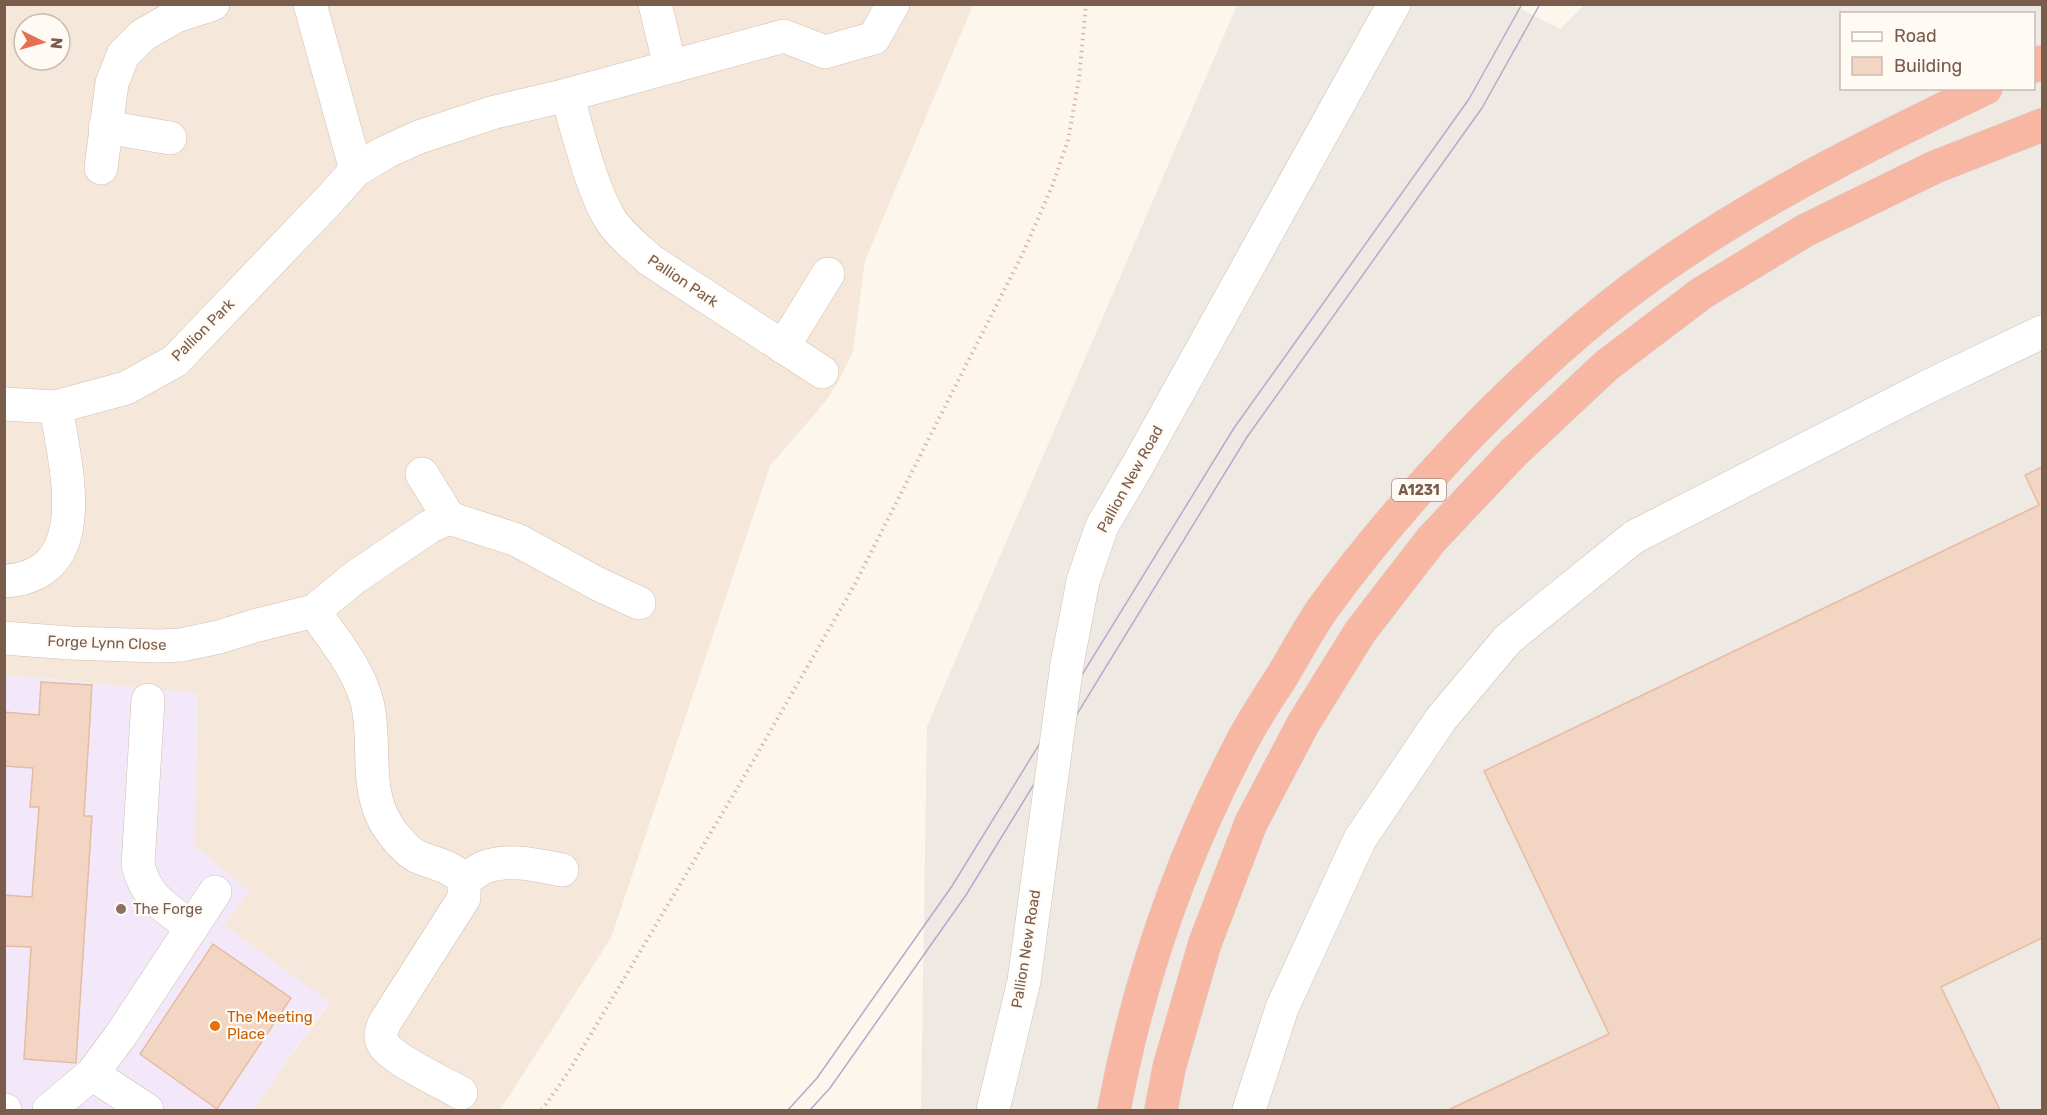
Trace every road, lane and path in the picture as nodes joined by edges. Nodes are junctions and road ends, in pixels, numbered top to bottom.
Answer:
1 (213, 4) edge
2 (310, 4) edge
3 (655, 4) edge
4 (893, 4) edge
5 (1086, 4) edge
6 (1394, 4) edge
7 (670, 66) junction
8 (1982, 90) edge
9 (567, 95) junction
10 (2043, 125) edge
11 (105, 127) junction
12 (170, 138) dead end
13 (101, 168) dead end
14 (356, 170) junction
15 (828, 274) dead end
16 (2043, 332) edge
17 (783, 347) junction
18 (822, 372) dead end
19 (4, 404) edge
20 (56, 407) junction
21 (422, 474) dead end
22 (449, 518) junction
23 (4, 581) edge
24 (639, 603) dead end
25 (314, 611) junction
26 (4, 638) edge
27 (148, 700) dead end
28 (562, 870) dead end
29 (464, 880) junction
30 (215, 892) dead end
31 (192, 927) junction
32 (93, 1074) junction
33 (461, 1093) dead end
34 (49, 1110) edge
35 (147, 1110) edge
36 (542, 1110) edge
37 (993, 1110) edge
38 (1114, 1110) edge
39 (1161, 1110) edge
40 (1249, 1110) edge

1 - 11 street
2 - 14 street
3 - 7 street
4 - 7 street, Pallion Park
5 - 36 path
6 - 37 street, Pallion New Road, bridge
7 - 9 street, Pallion Park
8 - 38 highway, A1231
9 - 14 street, Pallion Park
9 - 17 street, Pallion Park
10 - 39 highway, A1231
11 - 12 street
11 - 13 street
14 - 20 street, Pallion Park
15 - 17 street
16 - 40 street
17 - 18 street, Pallion Park
19 - 20 street, Pallion Park
20 - 23 street
21 - 22 street
22 - 24 street
22 - 25 street, Forge Lynn Close
25 - 26 street, Forge Lynn Close
25 - 29 street
27 - 31 street
28 - 29 street
29 - 33 street
30 - 31 street
31 - 32 street
32 - 34 street
32 - 35 street

